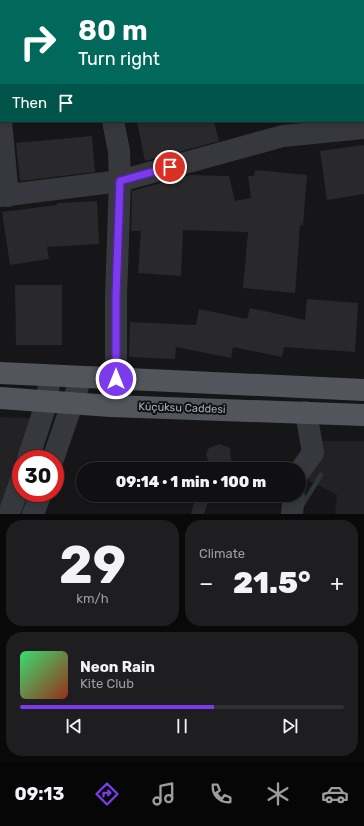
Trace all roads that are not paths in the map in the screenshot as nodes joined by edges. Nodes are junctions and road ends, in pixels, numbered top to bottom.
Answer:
1 (1, 122) edge
2 (113, 122) edge
3 (364, 128) edge
4 (282, 129) edge
5 (120, 181) junction
6 (4, 196) edge
7 (0, 373) edge
8 (50, 376) junction
9 (81, 378) junction
10 (116, 379) junction
11 (364, 390) edge
12 (0, 398) edge
13 (47, 401) junction
14 (73, 403) junction
15 (306, 412) junction
16 (364, 415) edge
17 (31, 450) edge
18 (56, 450) edge
19 (306, 462) edge
20 (13, 502) edge
21 (38, 502) edge
22 (293, 502) edge
23 (9, 514) edge
24 (34, 514) edge
25 (292, 514) edge

1 - 6 street
2 - 5 street
3 - 4 street
4 - 5 street
5 - 6 street
5 - 10 street
7 - 8 main road
8 - 9 main road
8 - 13 street
9 - 10 main road
9 - 14 street
10 - 11 main road
12 - 13 main road, Küçüksu Caddesi
13 - 14 main road, Küçüksu Caddesi
13 - 17 street
14 - 15 main road, Küçüksu Caddesi
14 - 18 street
15 - 16 main road, Küçüksu Caddesi
15 - 19 street
20 - 23 street
21 - 24 street
22 - 25 street

